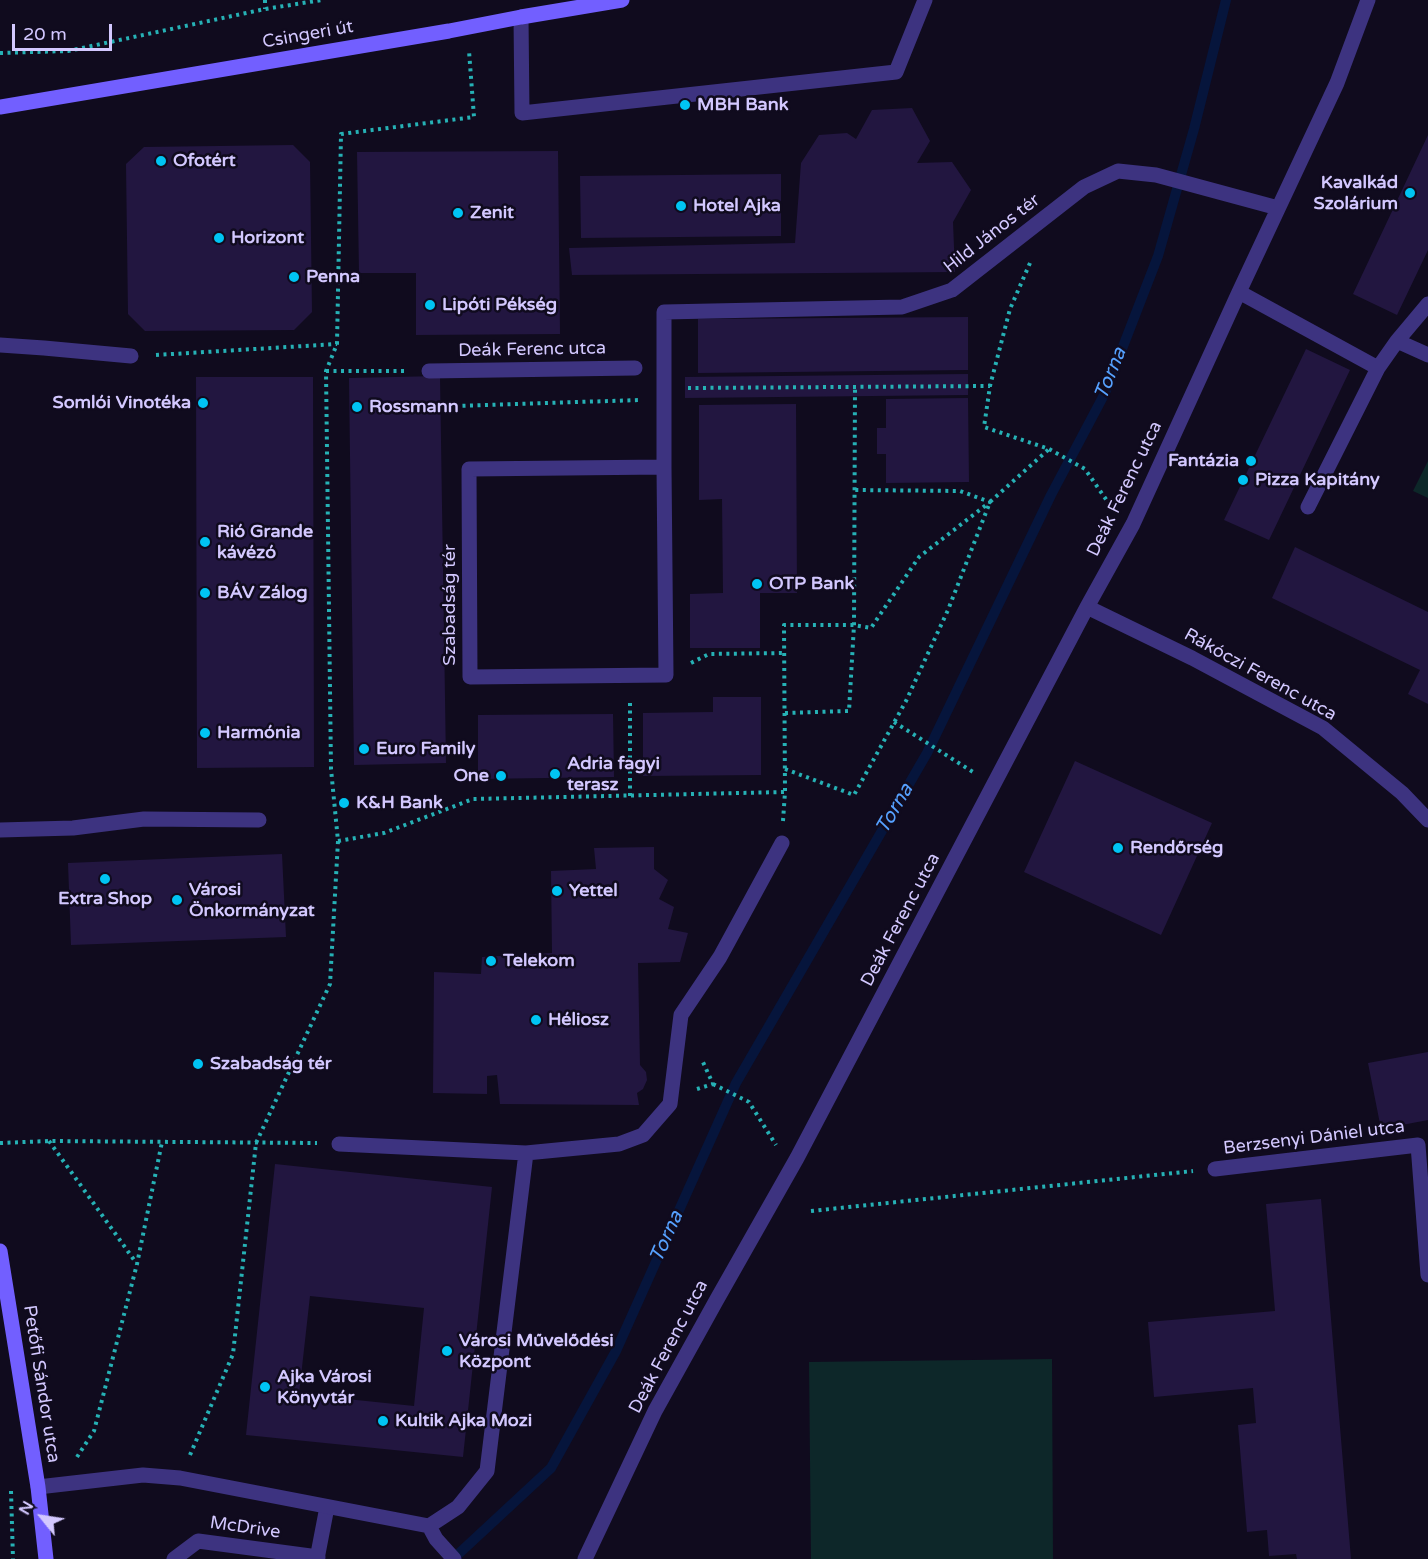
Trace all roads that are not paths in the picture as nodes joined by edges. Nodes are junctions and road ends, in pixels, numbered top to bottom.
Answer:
1 (622, 0) edge
2 (925, 0) edge
3 (1368, 0) edge
4 (521, 17) junction
5 (0, 107) edge
6 (1278, 208) junction
7 (1239, 292) junction
8 (1428, 304) edge
9 (1397, 341) junction
10 (0, 345) edge
11 (1428, 355) edge
12 (131, 356) road end
13 (635, 368) dead end
14 (1378, 368) junction
15 (429, 371) road end
16 (664, 467) junction
17 (1308, 507) dead end
18 (1087, 607) junction
19 (259, 820) dead end
20 (1428, 820) edge
21 (0, 830) edge
22 (782, 843) dead end
23 (339, 1144) road end
24 (1423, 1144) edge
25 (526, 1153) junction
26 (1215, 1169) road end
27 (0, 1251) edge
28 (1428, 1275) edge
29 (38, 1487) junction
30 (327, 1507) junction
31 (433, 1533) junction
32 (317, 1558) edge
33 (46, 1559) edge
34 (174, 1559) edge
35 (454, 1559) edge
36 (585, 1559) edge

1 - 4 main road, Csingeri út
2 - 4 street
3 - 6 street, Deák Ferenc utca
4 - 5 main road, Csingeri út
6 - 7 street, Deák Ferenc utca
6 - 16 street, Hild János tér
7 - 14 street
7 - 18 street, Deák Ferenc utca
8 - 9 street
9 - 11 street
9 - 14 street
10 - 12 street
13 - 15 street, Deák Ferenc utca
14 - 17 street
16 - 16 street, Szabadság tér
18 - 20 street, Rákóczi Ferenc utca
18 - 36 street, Deák Ferenc utca
19 - 21 street
22 - 25 street
23 - 25 street
24 - 26 street, Berzsenyi Dániel utca
24 - 28 street, Berzsenyi Dániel utca
25 - 31 street
27 - 29 main road, Petőfi Sándor utca
29 - 30 street
29 - 33 main road, Petőfi Sándor utca
30 - 31 street
30 - 32 street
31 - 35 street
32 - 34 street, McDrive

